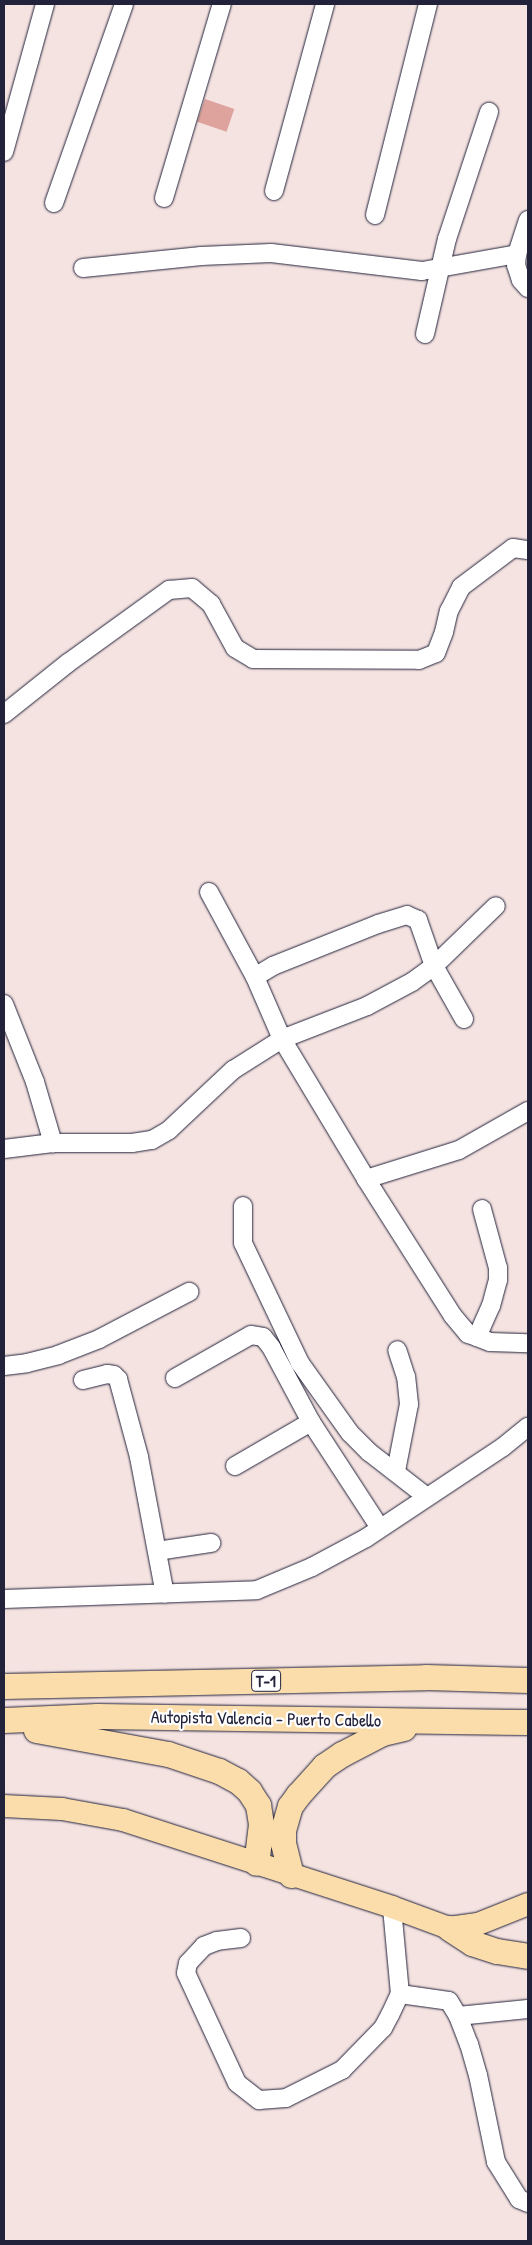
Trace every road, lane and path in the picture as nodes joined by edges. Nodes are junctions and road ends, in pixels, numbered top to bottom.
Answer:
1 (45, 4) edge
2 (124, 4) edge
3 (222, 4) edge
4 (325, 4) edge
5 (428, 4) edge
6 (489, 112) dead end
7 (4, 152) edge
8 (274, 191) dead end
9 (164, 198) dead end
10 (54, 203) dead end
11 (375, 215) dead end
12 (528, 220) edge
13 (517, 254) junction
14 (83, 268) dead end
15 (439, 270) junction
16 (528, 288) edge
17 (425, 334) dead end
18 (528, 550) edge
19 (4, 714) edge
20 (208, 892) dead end
21 (496, 906) dead end
22 (434, 966) junction
23 (255, 977) junction
24 (4, 1004) edge
25 (464, 1019) dead end
26 (282, 1039) junction
27 (528, 1111) edge
28 (52, 1143) junction
29 (4, 1149) edge
30 (366, 1179) junction
31 (243, 1206) dead end
32 (482, 1209) dead end
33 (189, 1292) dead end
34 (477, 1337) junction
35 (528, 1343) edge
36 (397, 1350) dead end
37 (4, 1366) edge
38 (175, 1378) dead end
39 (83, 1380) dead end
40 (311, 1422) junction
41 (528, 1428) edge
42 (235, 1466) dead end
43 (396, 1471) junction
44 (427, 1497) junction
45 (380, 1528) junction
46 (212, 1543) dead end
47 (157, 1551) junction
48 (165, 1594) junction
49 (4, 1599) edge
50 (528, 1680) edge
51 (4, 1686) edge
52 (4, 1720) edge
53 (450, 1722) junction
54 (528, 1722) edge
55 (4, 1725) edge
56 (4, 1806) edge
57 (256, 1862) junction
58 (291, 1875) junction
59 (528, 1904) edge
60 (392, 1907) junction
61 (449, 1928) junction
62 (241, 1938) dead end
63 (528, 1956) edge
64 (400, 1994) junction
65 (528, 2009) edge
66 (458, 2016) junction
67 (528, 2203) edge

1 - 7 street
2 - 10 street
3 - 9 street
4 - 8 street
5 - 11 street
6 - 15 street
12 - 13 street
13 - 15 street
13 - 16 street
14 - 15 street
15 - 17 street
18 - 19 street
20 - 23 street
21 - 22 street
22 - 23 street
22 - 25 street
22 - 26 street
23 - 26 street
24 - 28 street
26 - 28 street
26 - 30 street
27 - 30 street
28 - 29 street
30 - 34 street
31 - 43 street
32 - 34 street
33 - 37 street
34 - 35 street
36 - 43 street
38 - 40 street
39 - 47 street
40 - 42 street
40 - 45 street
41 - 44 street
43 - 44 street
44 - 45 street
45 - 48 street
46 - 47 street
47 - 48 street
48 - 49 street
50 - 51 highway, Autopista Valencia - Puerto Cabello / T-1
52 - 53 highway, Autopista Valencia - Puerto Cabello / T-1
53 - 54 highway, Autopista Valencia - Puerto Cabello / T-1
53 - 58 highway
55 - 57 highway
56 - 57 main road
57 - 58 main road
58 - 60 main road
59 - 61 main road
60 - 61 main road
60 - 64 street
61 - 63 highway
62 - 64 street
64 - 66 street
65 - 66 street
66 - 67 street

